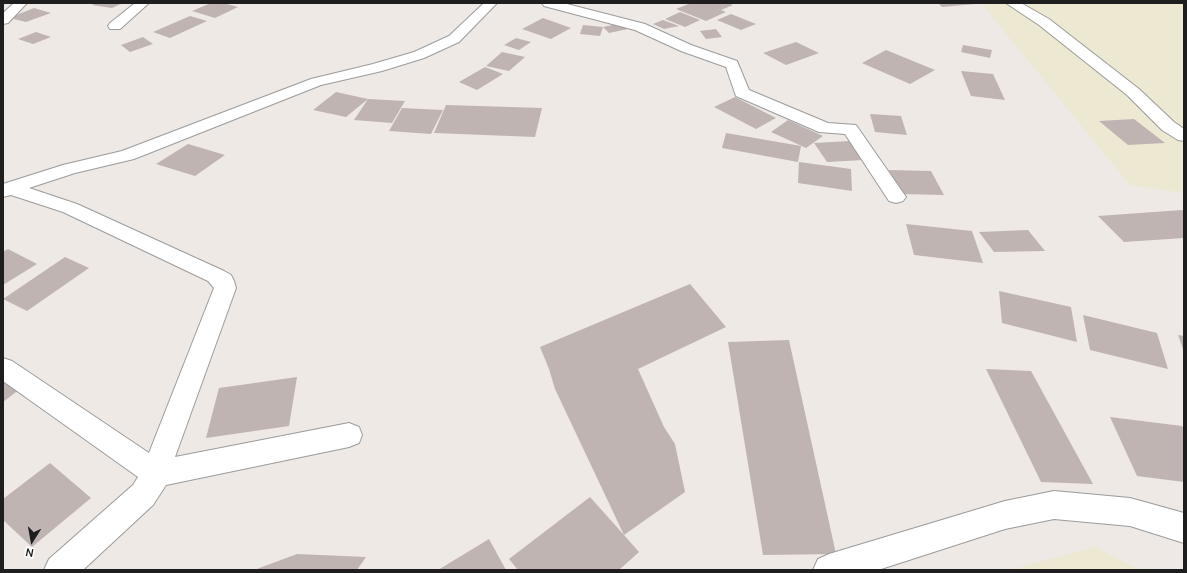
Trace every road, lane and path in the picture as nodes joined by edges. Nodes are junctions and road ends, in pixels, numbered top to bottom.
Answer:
1 (21, 3) edge
2 (144, 3) edge
3 (491, 3) edge
4 (548, 3) edge
5 (1012, 3) edge
6 (3, 20) edge
7 (115, 26) dead end
8 (1184, 136) edge
9 (6, 190) edge
10 (896, 197) dead end
11 (3, 368) edge
12 (349, 435) dead end
13 (156, 474) junction
14 (1184, 528) edge
15 (60, 570) edge
16 (829, 570) edge

1 - 6 street
2 - 7 street
3 - 9 street
4 - 10 street
5 - 8 street
9 - 13 street
11 - 13 street
12 - 13 street
13 - 15 street
14 - 16 street

